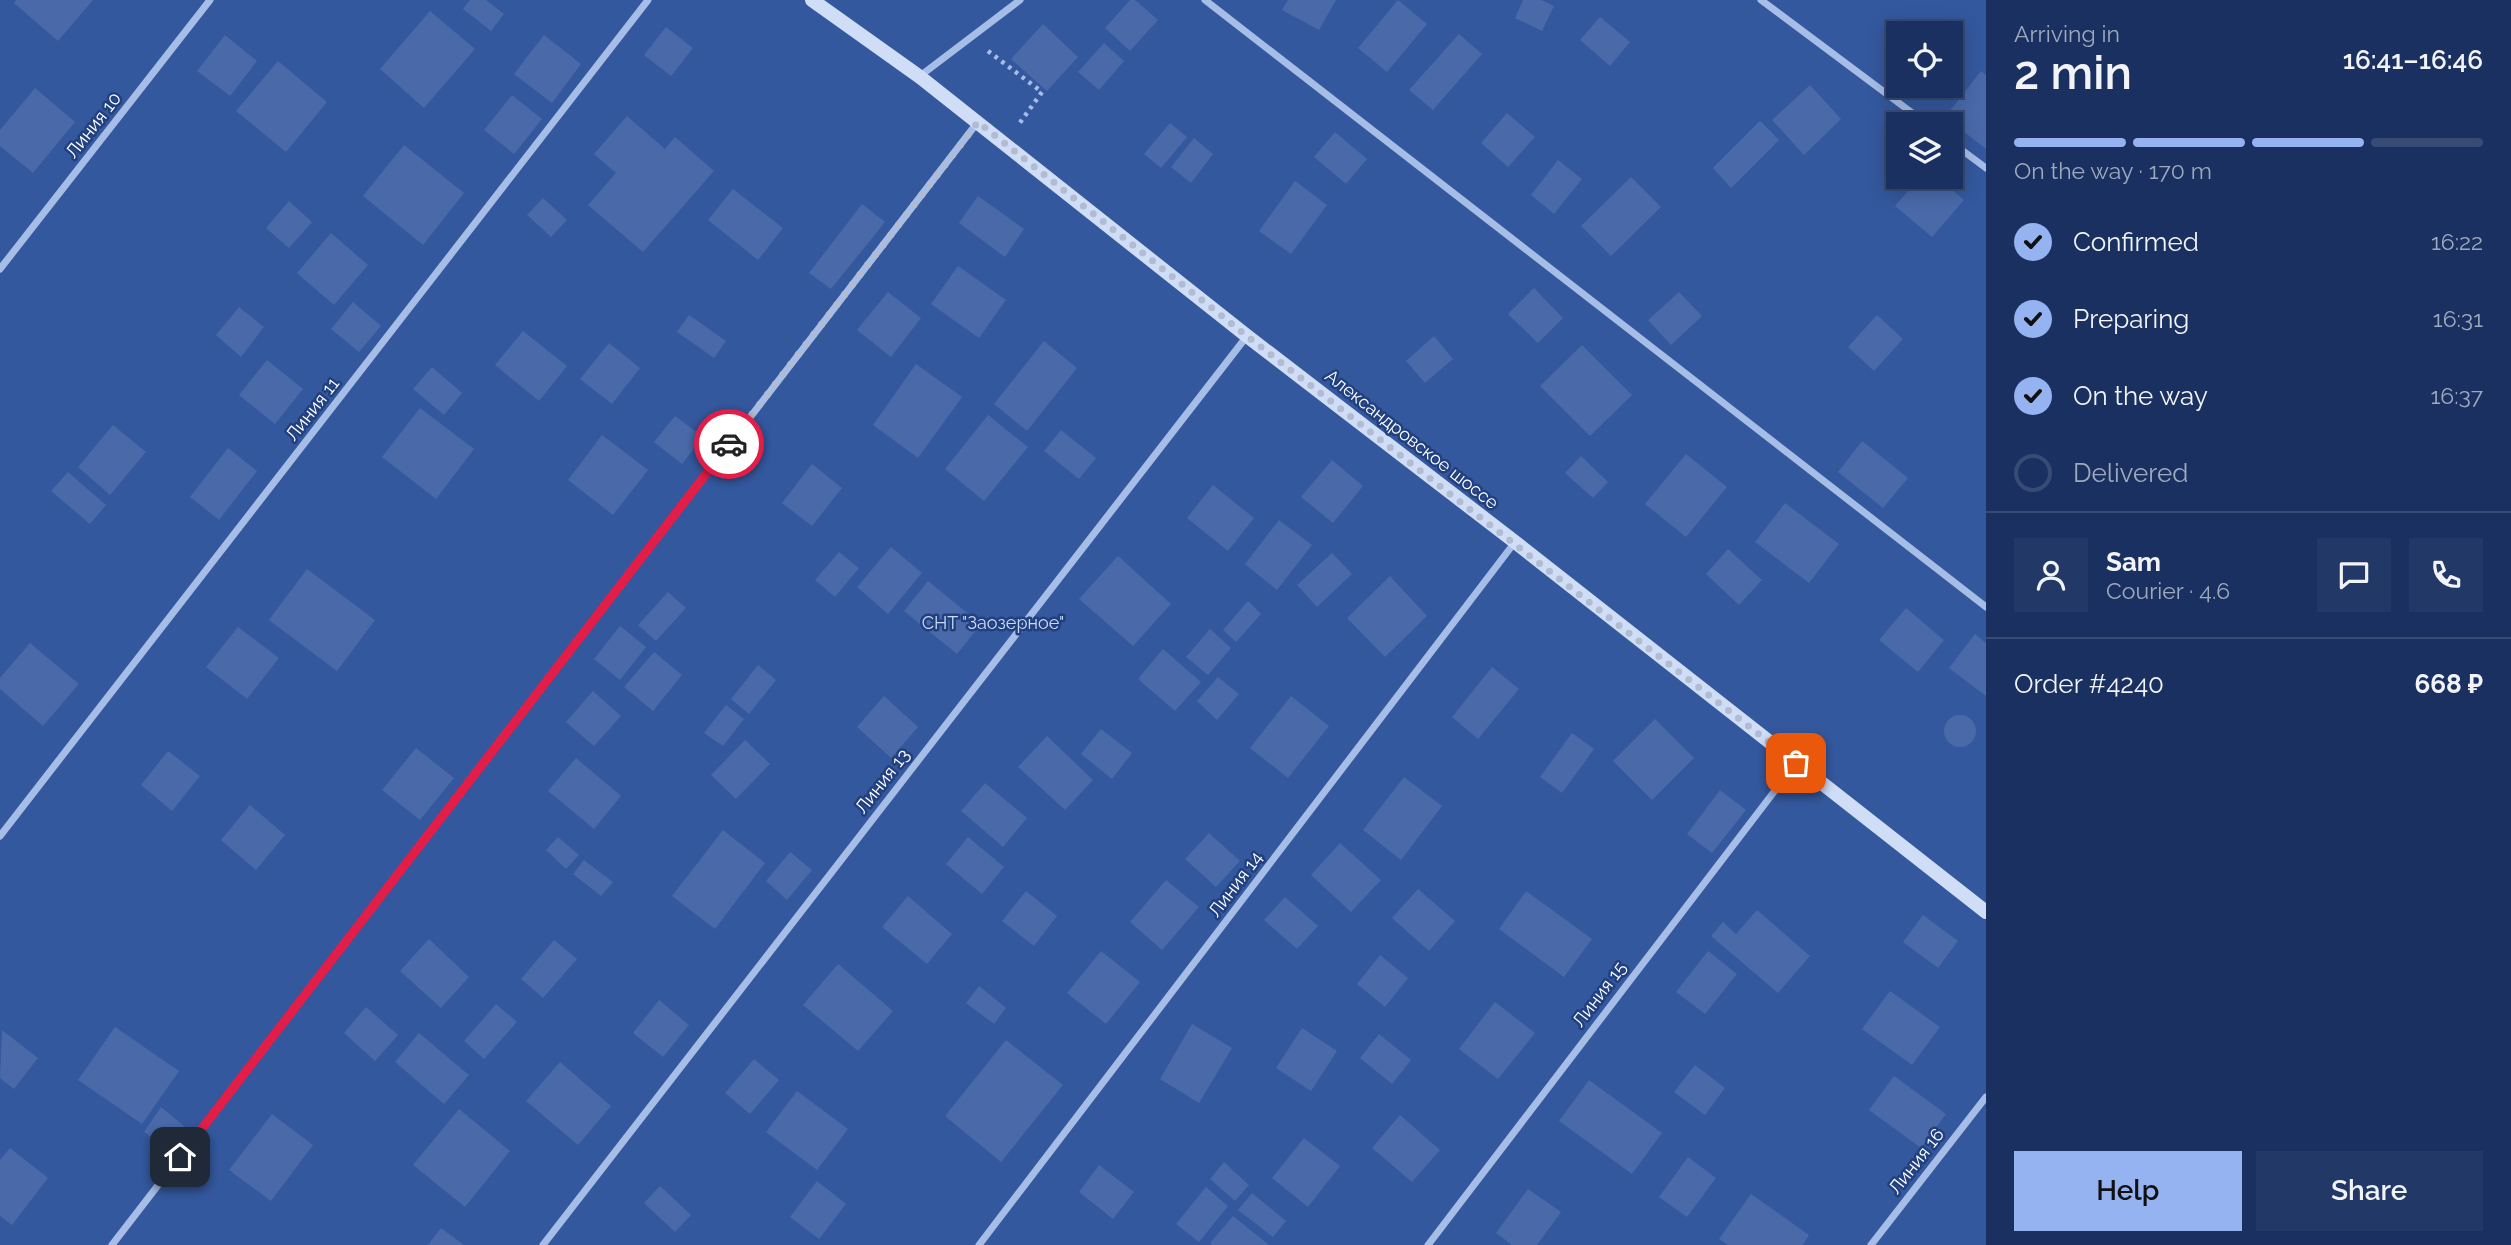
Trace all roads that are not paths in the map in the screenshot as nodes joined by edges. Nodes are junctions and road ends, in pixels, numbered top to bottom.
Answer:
1 (210, 0) edge
2 (648, 0) edge
3 (812, 0) edge
4 (1020, 0) edge
5 (1205, 0) edge
6 (1761, 0) edge
7 (920, 76) junction
8 (1911, 112) edge
9 (978, 122) junction
10 (1963, 151) edge
11 (1986, 168) edge
12 (0, 268) edge
13 (1247, 336) junction
14 (1515, 542) junction
15 (1986, 607) edge
16 (1796, 763) junction
17 (0, 836) edge
18 (1986, 912) edge
19 (1986, 1097) edge
20 (112, 1245) edge
21 (543, 1245) edge
22 (979, 1245) edge
23 (1428, 1245) edge
24 (1871, 1245) edge

1 - 12 street, Линия 10
2 - 17 street, Линия 11
3 - 7 street, Александровское шоссе
4 - 7 street
5 - 15 street
6 - 8 street
7 - 9 street, Александровское шоссе
9 - 13 street, Александровское шоссе
9 - 20 street
10 - 11 street
13 - 14 street, Александровское шоссе
13 - 21 street, Линия 13
14 - 16 street, Александровское шоссе
14 - 22 street, Линия 14
16 - 18 street, Александровское шоссе
16 - 23 street, Линия 15
19 - 24 street, Линия 16

